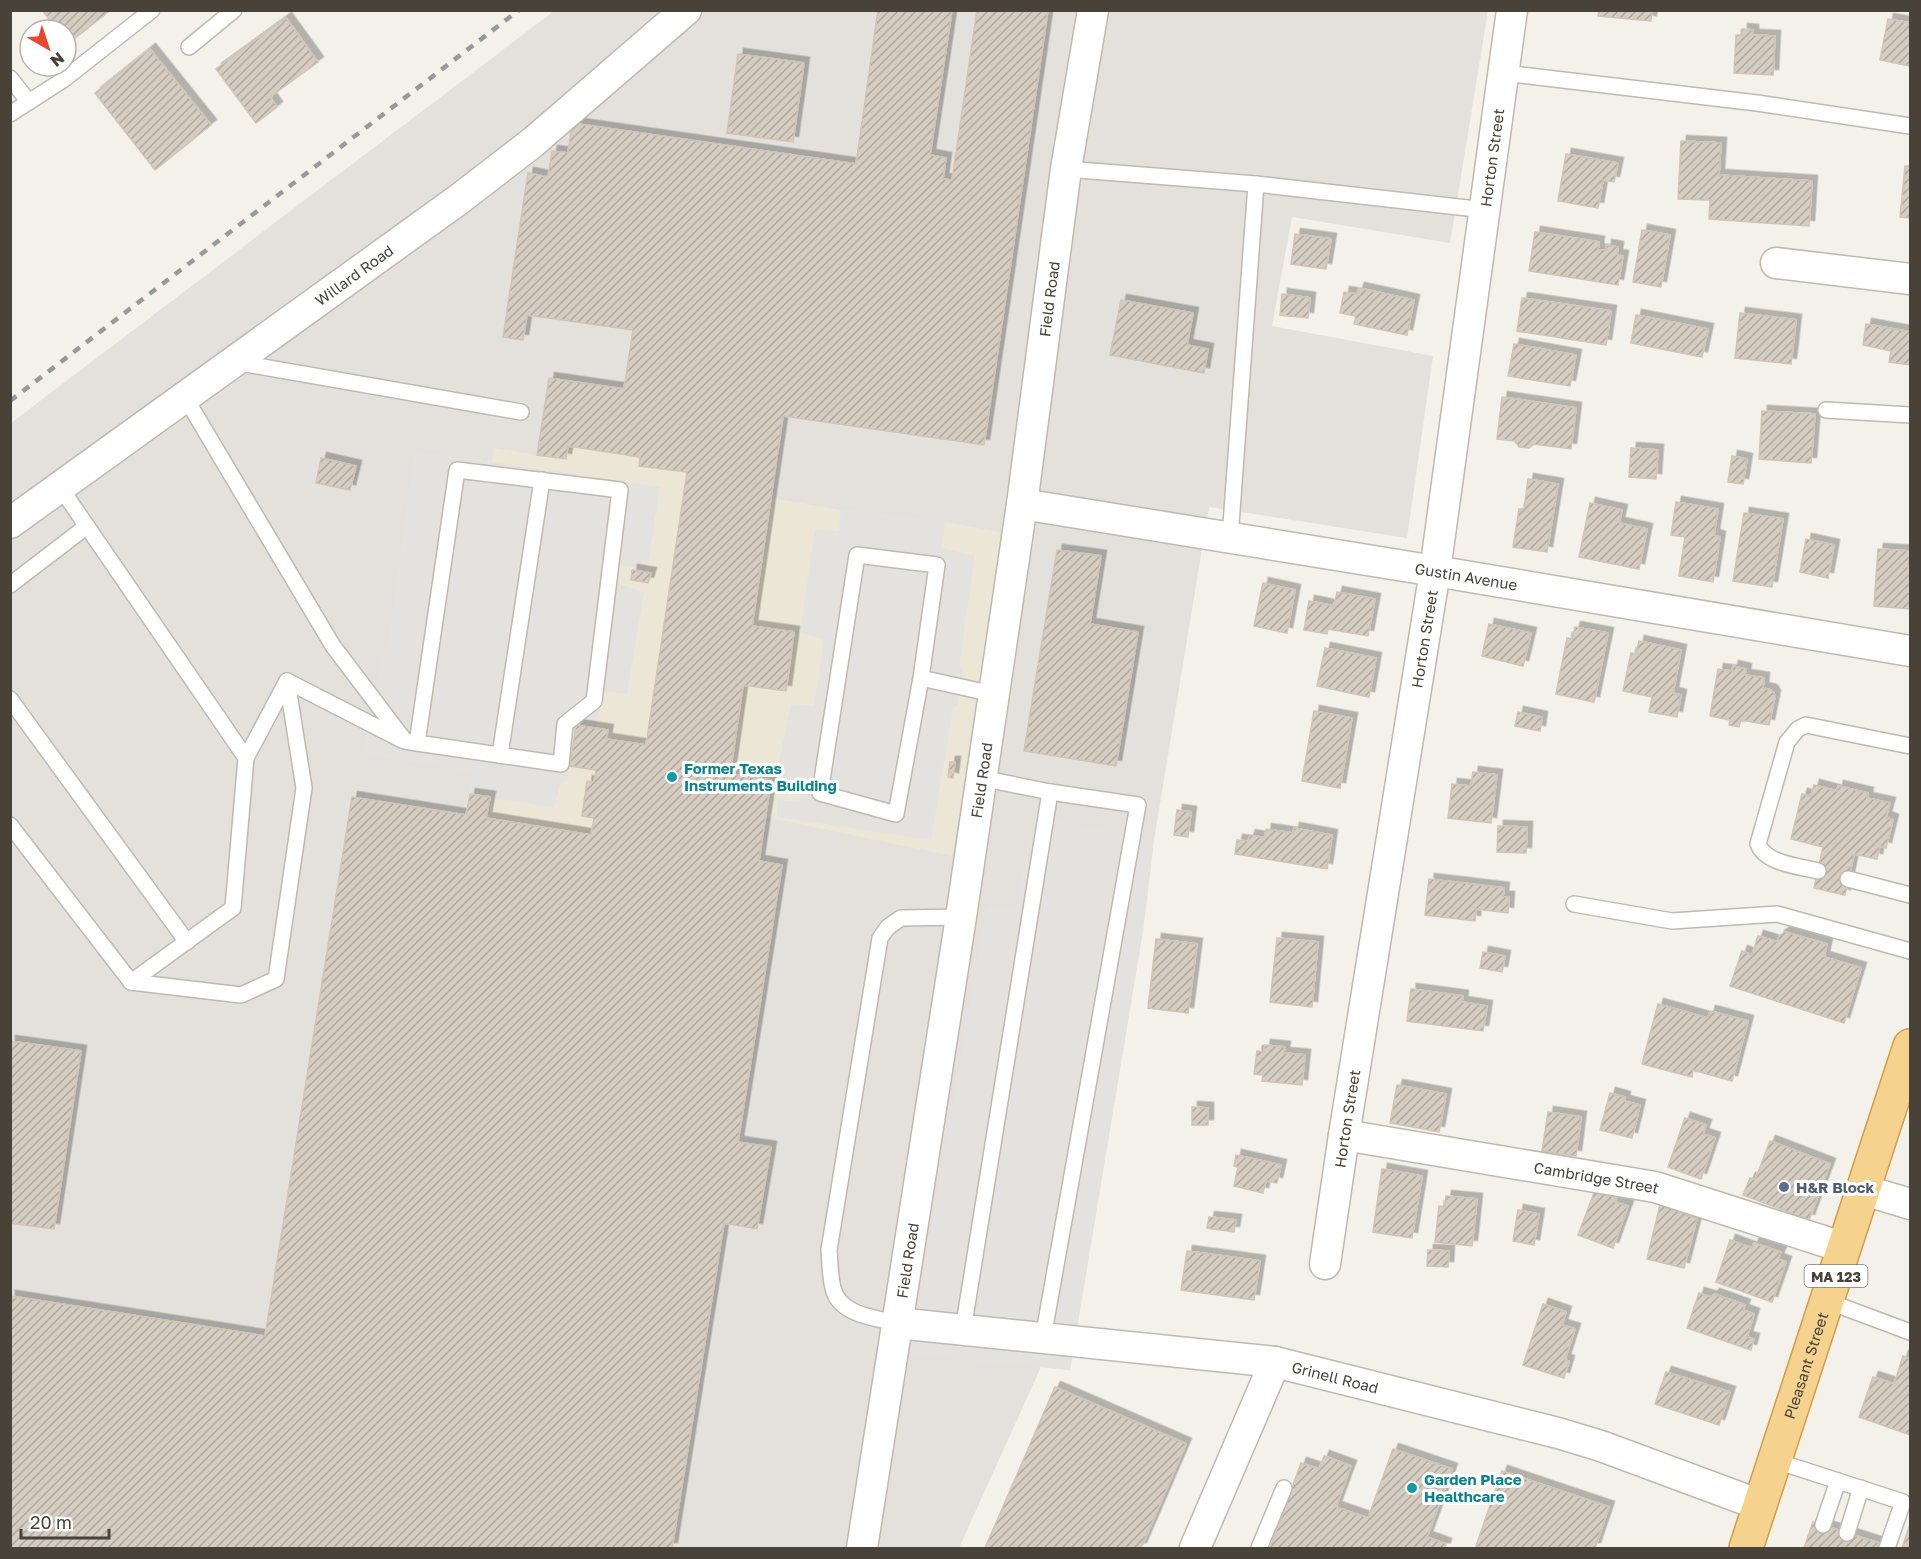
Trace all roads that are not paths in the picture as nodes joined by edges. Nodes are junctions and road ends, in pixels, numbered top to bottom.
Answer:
1 (152, 10) edge
2 (234, 10) edge
3 (687, 10) edge
4 (1093, 10) edge
5 (1512, 10) edge
6 (189, 47) dead end
7 (1504, 73) junction
8 (10, 78) edge
9 (29, 102) junction
10 (10, 114) edge
11 (1911, 126) edge
12 (1066, 169) junction
13 (1256, 184) junction
14 (1485, 210) junction
15 (1776, 263) dead end
16 (1911, 279) edge
17 (234, 362) junction
18 (185, 398) junction
19 (1826, 410) dead end
20 (521, 412) dead end
21 (1911, 415) edge
22 (542, 480) junction
23 (60, 487) junction
24 (1022, 504) junction
25 (10, 523) edge
26 (87, 526) junction
27 (1230, 538) junction
28 (1435, 570) junction
29 (10, 585) edge
30 (1911, 651) edge
31 (921, 678) junction
32 (287, 681) junction
33 (993, 694) junction
34 (10, 699) edge
35 (411, 742) junction
36 (1911, 746) edge
37 (500, 755) junction
38 (246, 758) junction
39 (981, 778) junction
40 (1050, 792) junction
41 (10, 825) edge
42 (1818, 871) dead end
43 (1848, 879) dead end
44 (1911, 895) edge
45 (1574, 904) dead end
46 (961, 917) junction
47 (187, 942) junction
48 (1911, 951) edge
49 (130, 982) junction
50 (1911, 1046) edge
51 (1344, 1135) junction
52 (1864, 1190) junction
53 (1911, 1204) edge
54 (1845, 1248) junction
55 (1324, 1264) dead end
56 (1827, 1301) junction
57 (897, 1323) junction
58 (963, 1330) junction
59 (1911, 1332) edge
60 (1043, 1338) junction
61 (1275, 1362) junction
62 (1776, 1461) junction
63 (1838, 1481) junction
64 (1284, 1488) dead end
65 (1861, 1488) junction
66 (1760, 1506) junction
67 (1823, 1525) dead end
68 (1847, 1533) dead end
69 (862, 1548) edge
70 (1195, 1548) edge
71 (1259, 1548) edge
72 (1746, 1548) edge
73 (1887, 1548) edge

1 - 9 lane
2 - 6 lane
3 - 17 street, Willard Road
4 - 12 street, Field Road
5 - 7 street, Horton Street
7 - 11 lane
7 - 14 street, Horton Street
8 - 9 lane
9 - 10 lane
12 - 13 lane
12 - 24 street, Field Road
13 - 14 lane
13 - 27 lane
14 - 28 street, Horton Street
15 - 16 street
17 - 18 street, Willard Road
17 - 20 lane
18 - 23 street, Willard Road
18 - 35 lane
19 - 21 lane
22 - 35 lane
22 - 37 lane
22 - 37 lane
23 - 25 street, Willard Road
23 - 26 lane
24 - 27 street, Gustin Avenue
24 - 33 street, Field Road
26 - 29 lane
26 - 38 lane
27 - 28 street, Gustin Avenue
28 - 30 street, Gustin Avenue
28 - 51 street, Horton Street
31 - 31 lane
31 - 33 lane
32 - 35 lane
32 - 38 lane
32 - 49 lane
33 - 39 street, Field Road
34 - 47 lane
35 - 37 lane
36 - 42 lane
38 - 47 lane
39 - 40 lane
39 - 46 street, Field Road
40 - 58 lane
40 - 60 lane
41 - 49 lane
43 - 44 lane
45 - 48 lane
46 - 57 street, Field Road
46 - 57 lane
47 - 49 lane
50 - 52 highway, Pleasant Street / MA 123
51 - 54 street, Cambridge Street
51 - 55 street, Horton Street
52 - 53 street
52 - 54 highway, Pleasant Street / MA 123
54 - 56 highway, Pleasant Street / MA 123
56 - 59 lane
56 - 62 highway, Pleasant Street / MA 123
57 - 58 street, Grinell Road
57 - 69 street, Field Road
58 - 60 street, Grinell Road
60 - 61 street, Grinell Road
61 - 66 street, Grinell Road
61 - 70 street
62 - 63 lane
62 - 66 highway, Pleasant Street / MA 123
63 - 65 lane
63 - 67 lane
64 - 71 lane
65 - 68 lane
65 - 73 lane
66 - 72 highway, Pleasant Street / MA 123

